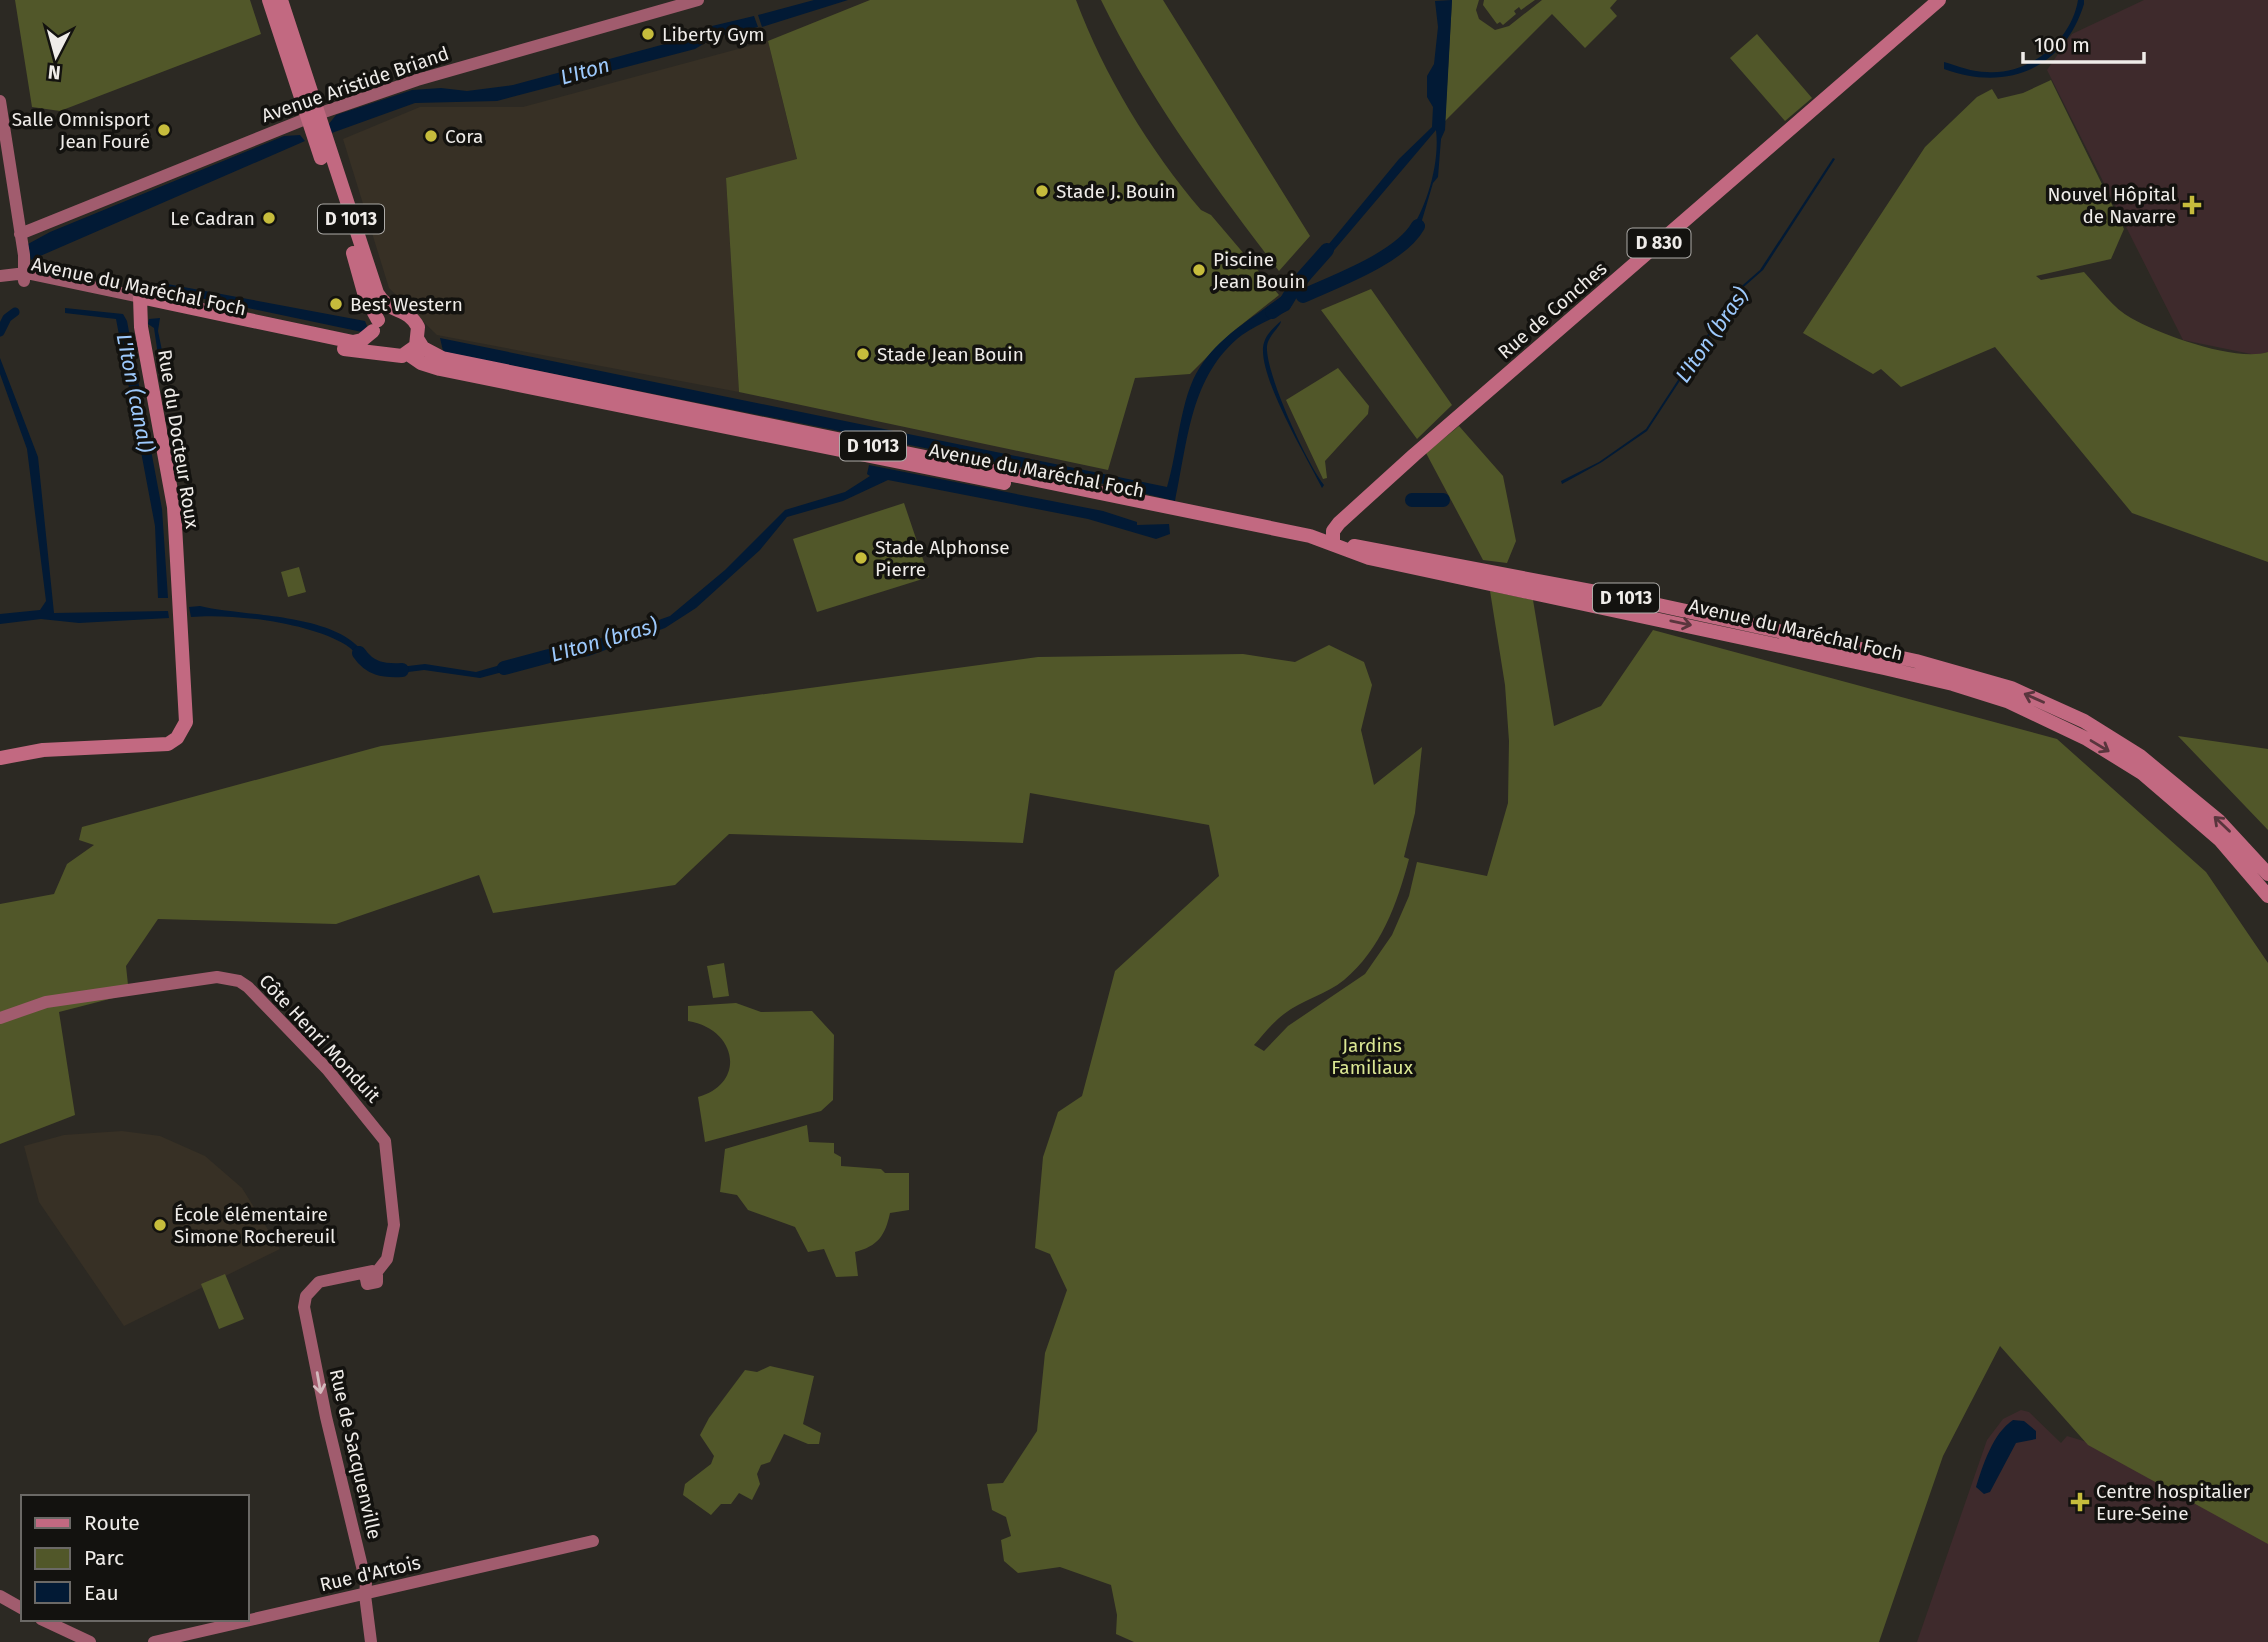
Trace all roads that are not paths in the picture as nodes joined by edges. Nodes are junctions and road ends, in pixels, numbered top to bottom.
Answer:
1 (269, 0) edge
2 (281, 0) edge
3 (698, 0) edge
4 (1939, 0) edge
5 (0, 101) edge
6 (313, 117) junction
7 (17, 217) junction
8 (32, 227) junction
9 (22, 244) junction
10 (4, 275) edge
11 (25, 277) junction
12 (140, 301) junction
13 (400, 312) junction
14 (376, 326) junction
15 (418, 340) junction
16 (384, 354) junction
17 (408, 354) junction
18 (1334, 544) junction
19 (0, 758) edge
20 (2268, 874) edge
21 (2268, 896) edge
22 (0, 1018) edge
23 (304, 1317) joint
24 (593, 1541) dead end
25 (365, 1595) junction
26 (0, 1596) edge
27 (21, 1608) edge
28 (45, 1621) edge
29 (90, 1642) edge
30 (154, 1642) edge
31 (371, 1642) edge

1 - 6 main road, D 1013
2 - 6 main road, D 1013
3 - 6 street, Avenue Aristide Briand
4 - 18 main road, Rue de Conches / D 830
5 - 7 street
6 - 8 street, Avenue Aristide Briand
6 - 13 main road, D 1013
6 - 14 main road, D 1013
7 - 8 street
7 - 9 street
8 - 9 street, Avenue Aristide Briand
9 - 11 street
10 - 11 street, Avenue du Maréchal Foch
11 - 12 street, Avenue du Maréchal Foch
12 - 14 main road, Avenue du Maréchal Foch
12 - 16 main road, Avenue du Maréchal Foch
12 - 19 main road, Rue du Docteur Roux
13 - 14 main road
13 - 15 main road
14 - 16 main road
15 - 17 main road
15 - 18 main road, Avenue du Maréchal Foch / D 1013
16 - 17 main road
17 - 18 main road, Avenue du Maréchal Foch / D 1013
20 -> 18 main road, Avenue du Maréchal Foch / D 1013
18 -> 21 main road, Avenue du Maréchal Foch / D 1013
22 - 23 street, Côte Henri Monduit
23 -> 25 street, Rue de Sacquenville
24 - 25 street, Rue d'Artois
25 - 30 street, Rue d'Artois
25 - 31 street, Rue de Sacquenville
26 - 27 street
28 - 29 street

